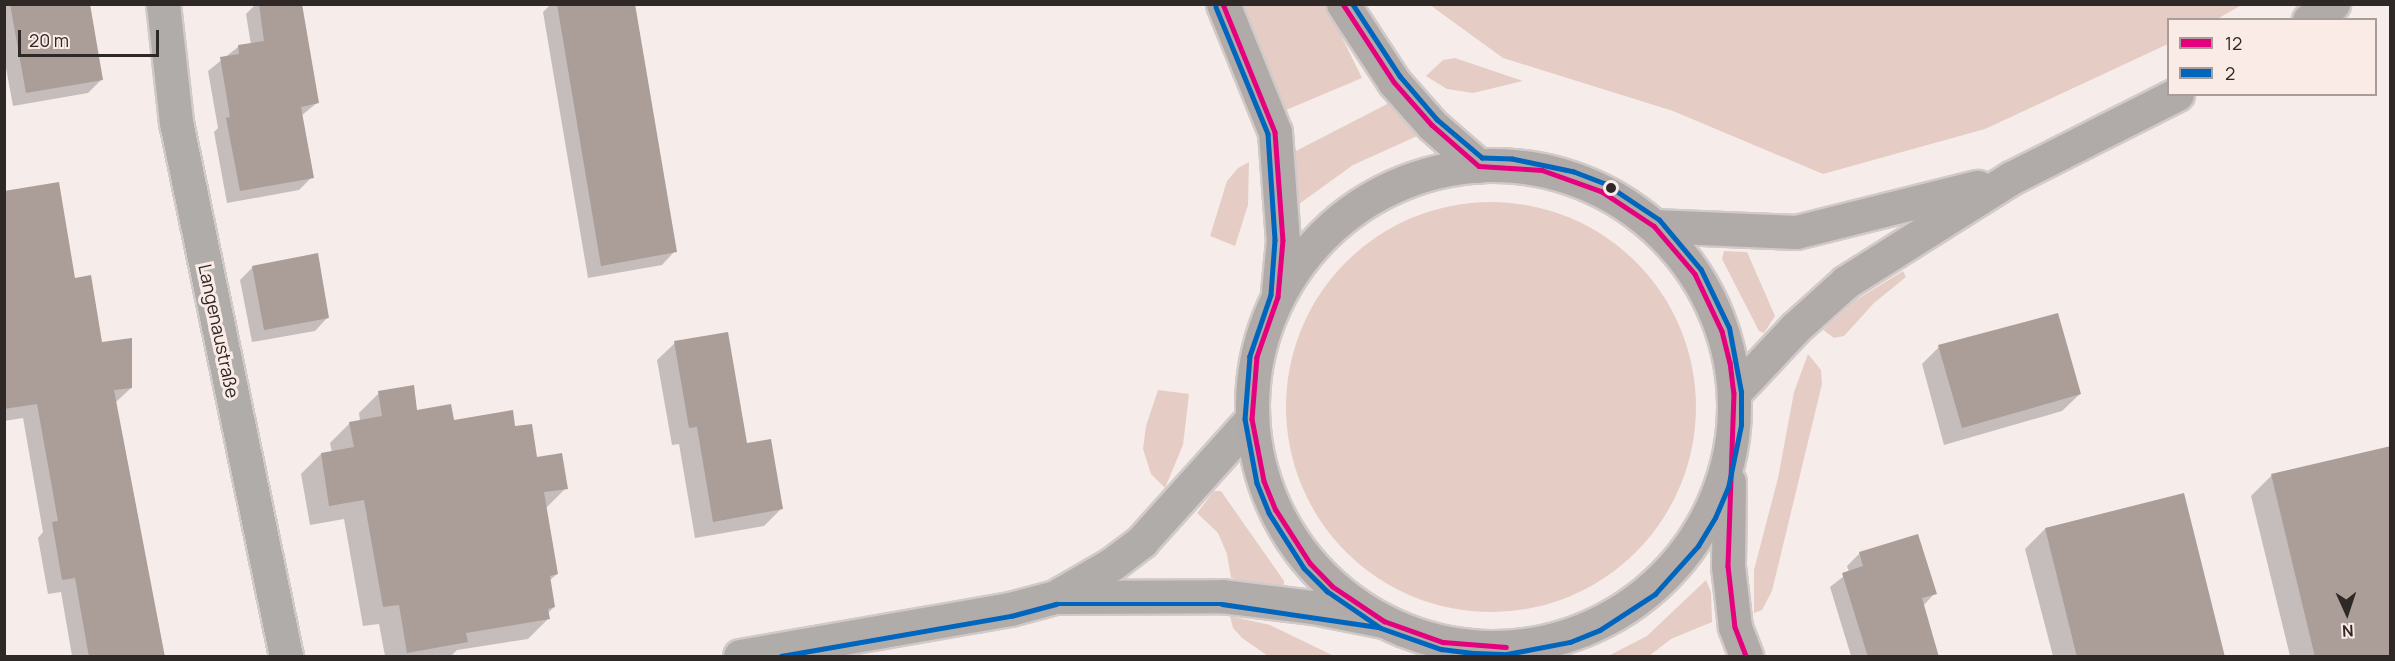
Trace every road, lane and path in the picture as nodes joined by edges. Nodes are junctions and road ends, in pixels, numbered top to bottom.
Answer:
1 (163, 4) edge
2 (1223, 4) edge
3 (1343, 4) edge
4 (2333, 4) edge
5 (2312, 18) edge
6 (2173, 96) edge
7 (1479, 166) junction
8 (2011, 178) junction
9 (1654, 226) junction
10 (1278, 297) junction
11 (1734, 393) junction
12 (1252, 419) junction
13 (1729, 456) junction
14 (1055, 597) junction
15 (1384, 621) junction
16 (1513, 652) edge
17 (286, 657) edge
18 (740, 657) edge
19 (1746, 657) edge

1 - 17 street, Langenaustraße
2 - 10 main road
3 - 7 main road
4 - 5 main road
6 - 8 main road
7 - 9 main road
7 - 10 main road
8 - 9 main road
8 - 11 main road
9 - 11 main road
10 - 12 main road
11 - 13 main road
12 - 14 street
12 - 15 main road
13 - 16 main road
13 - 19 main road
14 - 15 street
14 - 18 street
15 - 16 main road

